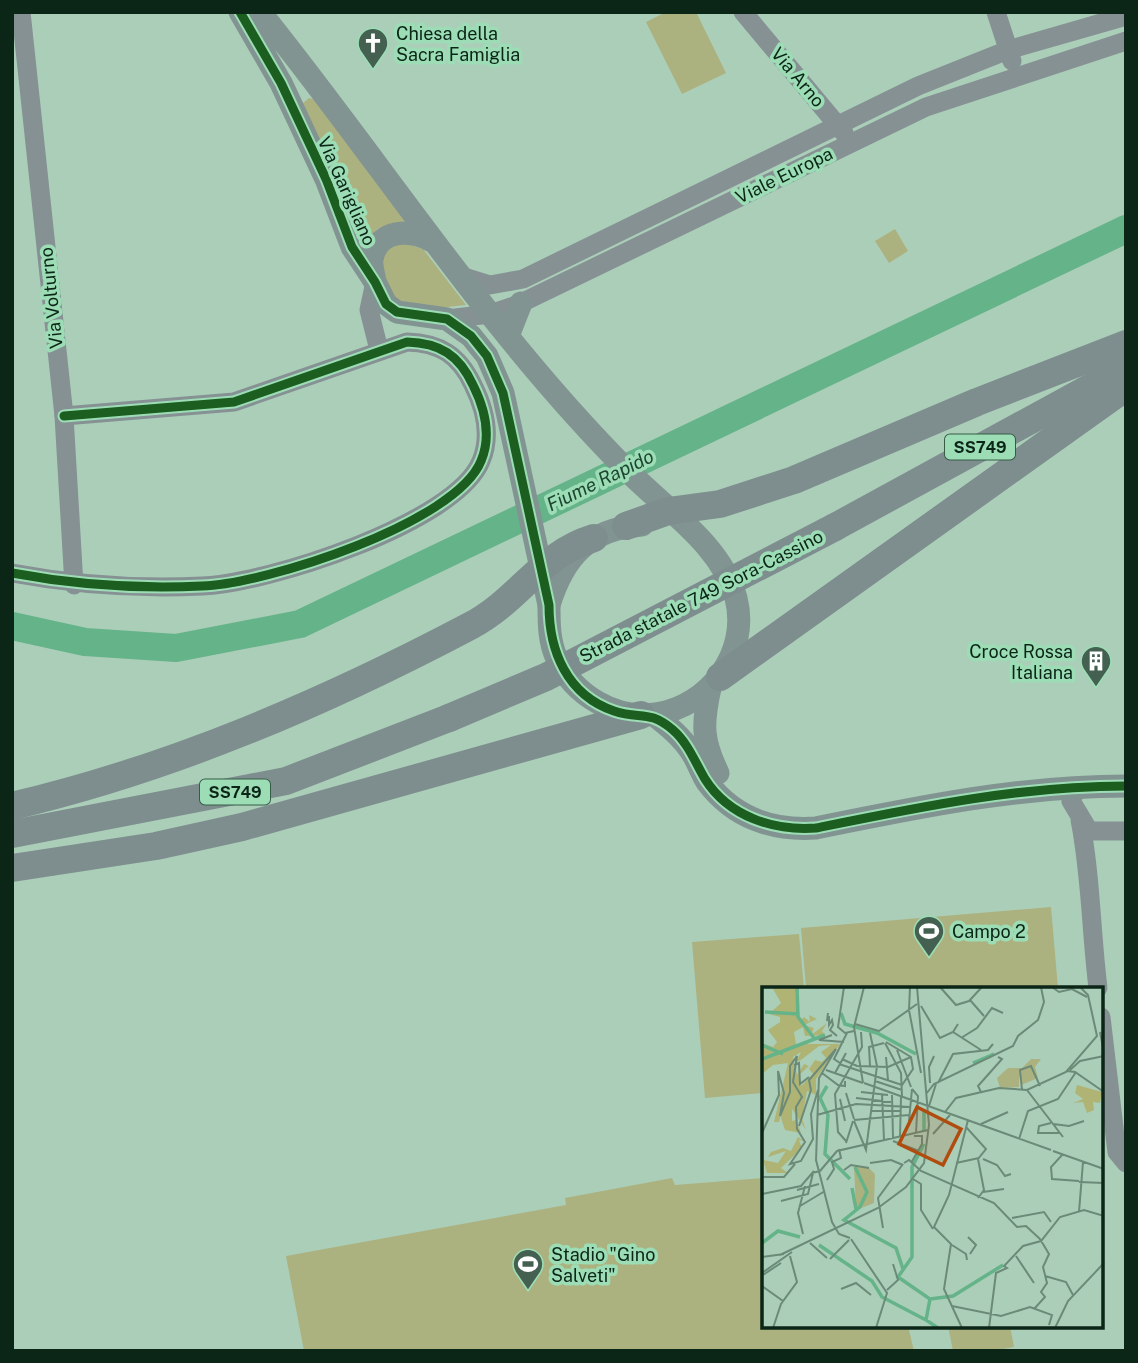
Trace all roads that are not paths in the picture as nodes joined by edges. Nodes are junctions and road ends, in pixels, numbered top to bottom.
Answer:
1 (21, 12) edge
2 (240, 12) edge
3 (260, 12) edge
4 (743, 12) edge
5 (996, 12) edge
6 (1126, 16) edge
7 (18, 38) edge
8 (1126, 41) edge
9 (1008, 50) junction
10 (1016, 75) junction
11 (837, 123) junction
12 (850, 143) junction
13 (432, 241) junction
14 (352, 247) junction
15 (461, 276) junction
16 (376, 282) junction
17 (521, 303) junction
18 (369, 310) junction
19 (490, 314) junction
20 (447, 319) junction
21 (508, 336) junction
22 (1126, 345) edge
23 (379, 350) junction
24 (1126, 368) edge
25 (1126, 387) edge
26 (64, 416) junction
27 (662, 505) junction
28 (626, 526) junction
29 (594, 538) junction
30 (711, 553) junction
31 (538, 559) junction
32 (12, 573) edge
33 (74, 585) junction
34 (549, 605) junction
35 (715, 682) junction
36 (647, 715) junction
37 (1126, 773) edge
38 (1078, 786) junction
39 (1126, 786) edge
40 (12, 806) edge
41 (1080, 820) junction
42 (1126, 831) edge
43 (12, 834) edge
44 (12, 868) edge
45 (1098, 987) edge
46 (1103, 1034) edge
47 (1126, 1163) edge

1 - 7 street, Via Volturno
2 - 14 main road, Via Garigliano
3 - 13 main road, Via Garigliano
4 - 11 street, Via Arno
5 - 9 street
6 - 9 street, Viale Europa
7 - 26 street, Via Volturno
8 - 10 street, Viale Europa
9 - 10 street
9 - 11 street, Viale Europa
10 - 12 street, Viale Europa
11 - 12 street, Via Arno
11 - 15 street, Viale Europa
12 - 17 street, Viale Europa
13 - 15 main road, Via Garigliano
13 - 16 main road, Via Garigliano
14 - 16 main road, Via Garigliano
14 - 18 street
15 - 19 main road, Via Garigliano
16 - 18 street
16 - 20 main road, Via Garigliano
17 - 19 street, Viale Europa
17 - 21 main road
18 - 23 street
19 - 20 street, Viale Europa
19 - 21 main road, Via Garigliano
20 - 31 main road, Via Garigliano
21 - 27 main road, Via Garigliano
22 - 27 highway
23 - 26 street
23 - 33 street
24 - 43 highway, Strada statale 749 Sora-Cassino / SS749, bridge
25 - 35 highway
26 - 33 street, Via Volturno
27 - 28 highway
27 - 30 main road, Via Garigliano
28 - 29 main road
28 - 30 main road
29 - 31 highway
29 - 34 main road
30 - 35 main road
31 - 34 main road, Via Garigliano
31 - 40 highway
32 - 33 street
34 - 36 main road
35 - 36 main road
35 - 37 main road
36 - 38 main road
36 - 44 highway
38 - 39 main road
38 - 41 street
41 - 42 street
41 - 45 street
46 - 47 street

